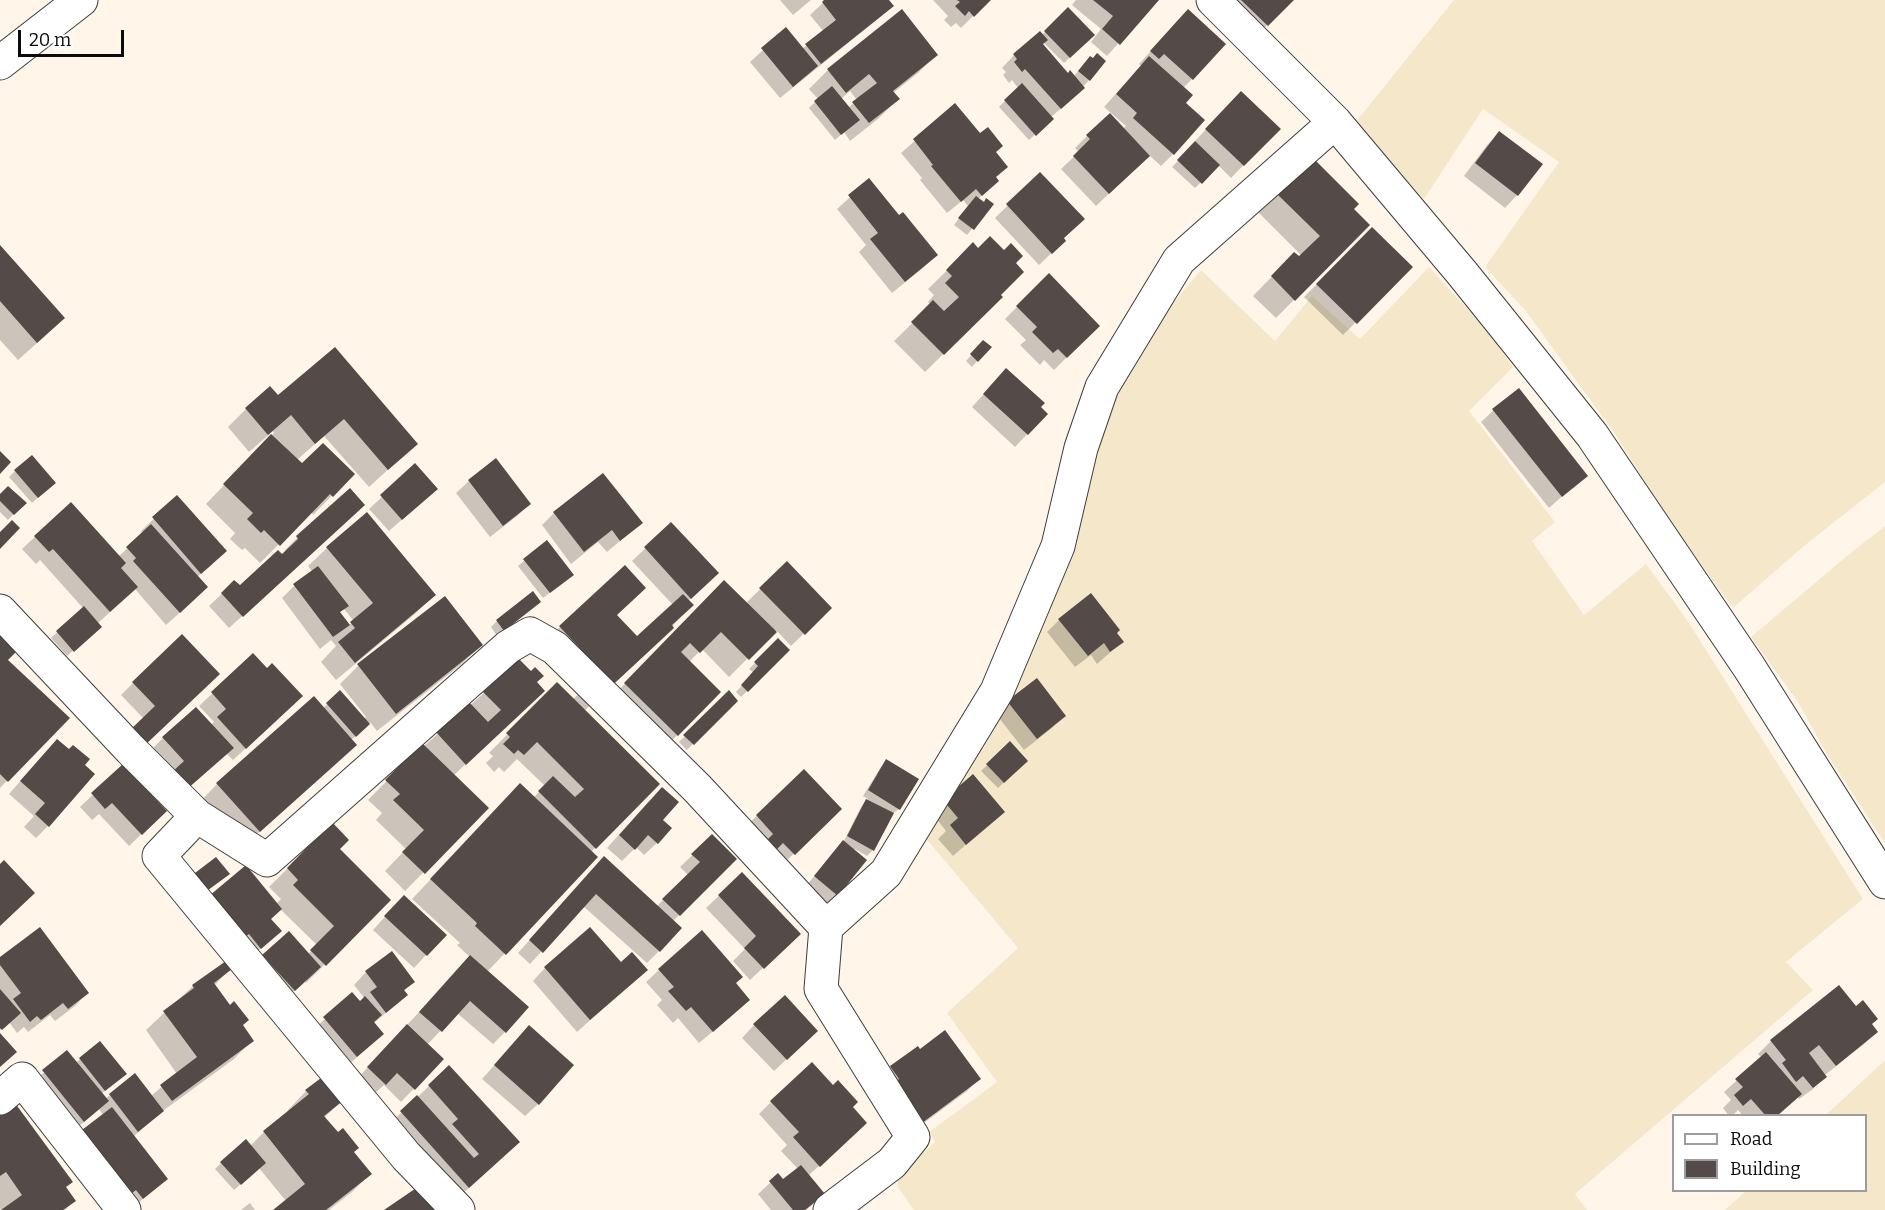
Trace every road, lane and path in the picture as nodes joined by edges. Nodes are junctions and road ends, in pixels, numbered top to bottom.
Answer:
1 (81, 0) edge
2 (1213, 0) edge
3 (0, 63) edge
4 (1335, 122) junction
5 (0, 611) edge
6 (197, 816) junction
7 (1885, 882) edge
8 (826, 927) junction
9 (0, 1098) edge
10 (124, 1210) edge
11 (458, 1210) edge
12 (830, 1210) edge

1 - 3 street
2 - 4 street
4 - 7 street
4 - 8 street
5 - 6 street
6 - 8 street
6 - 11 street
8 - 12 street
9 - 10 street

